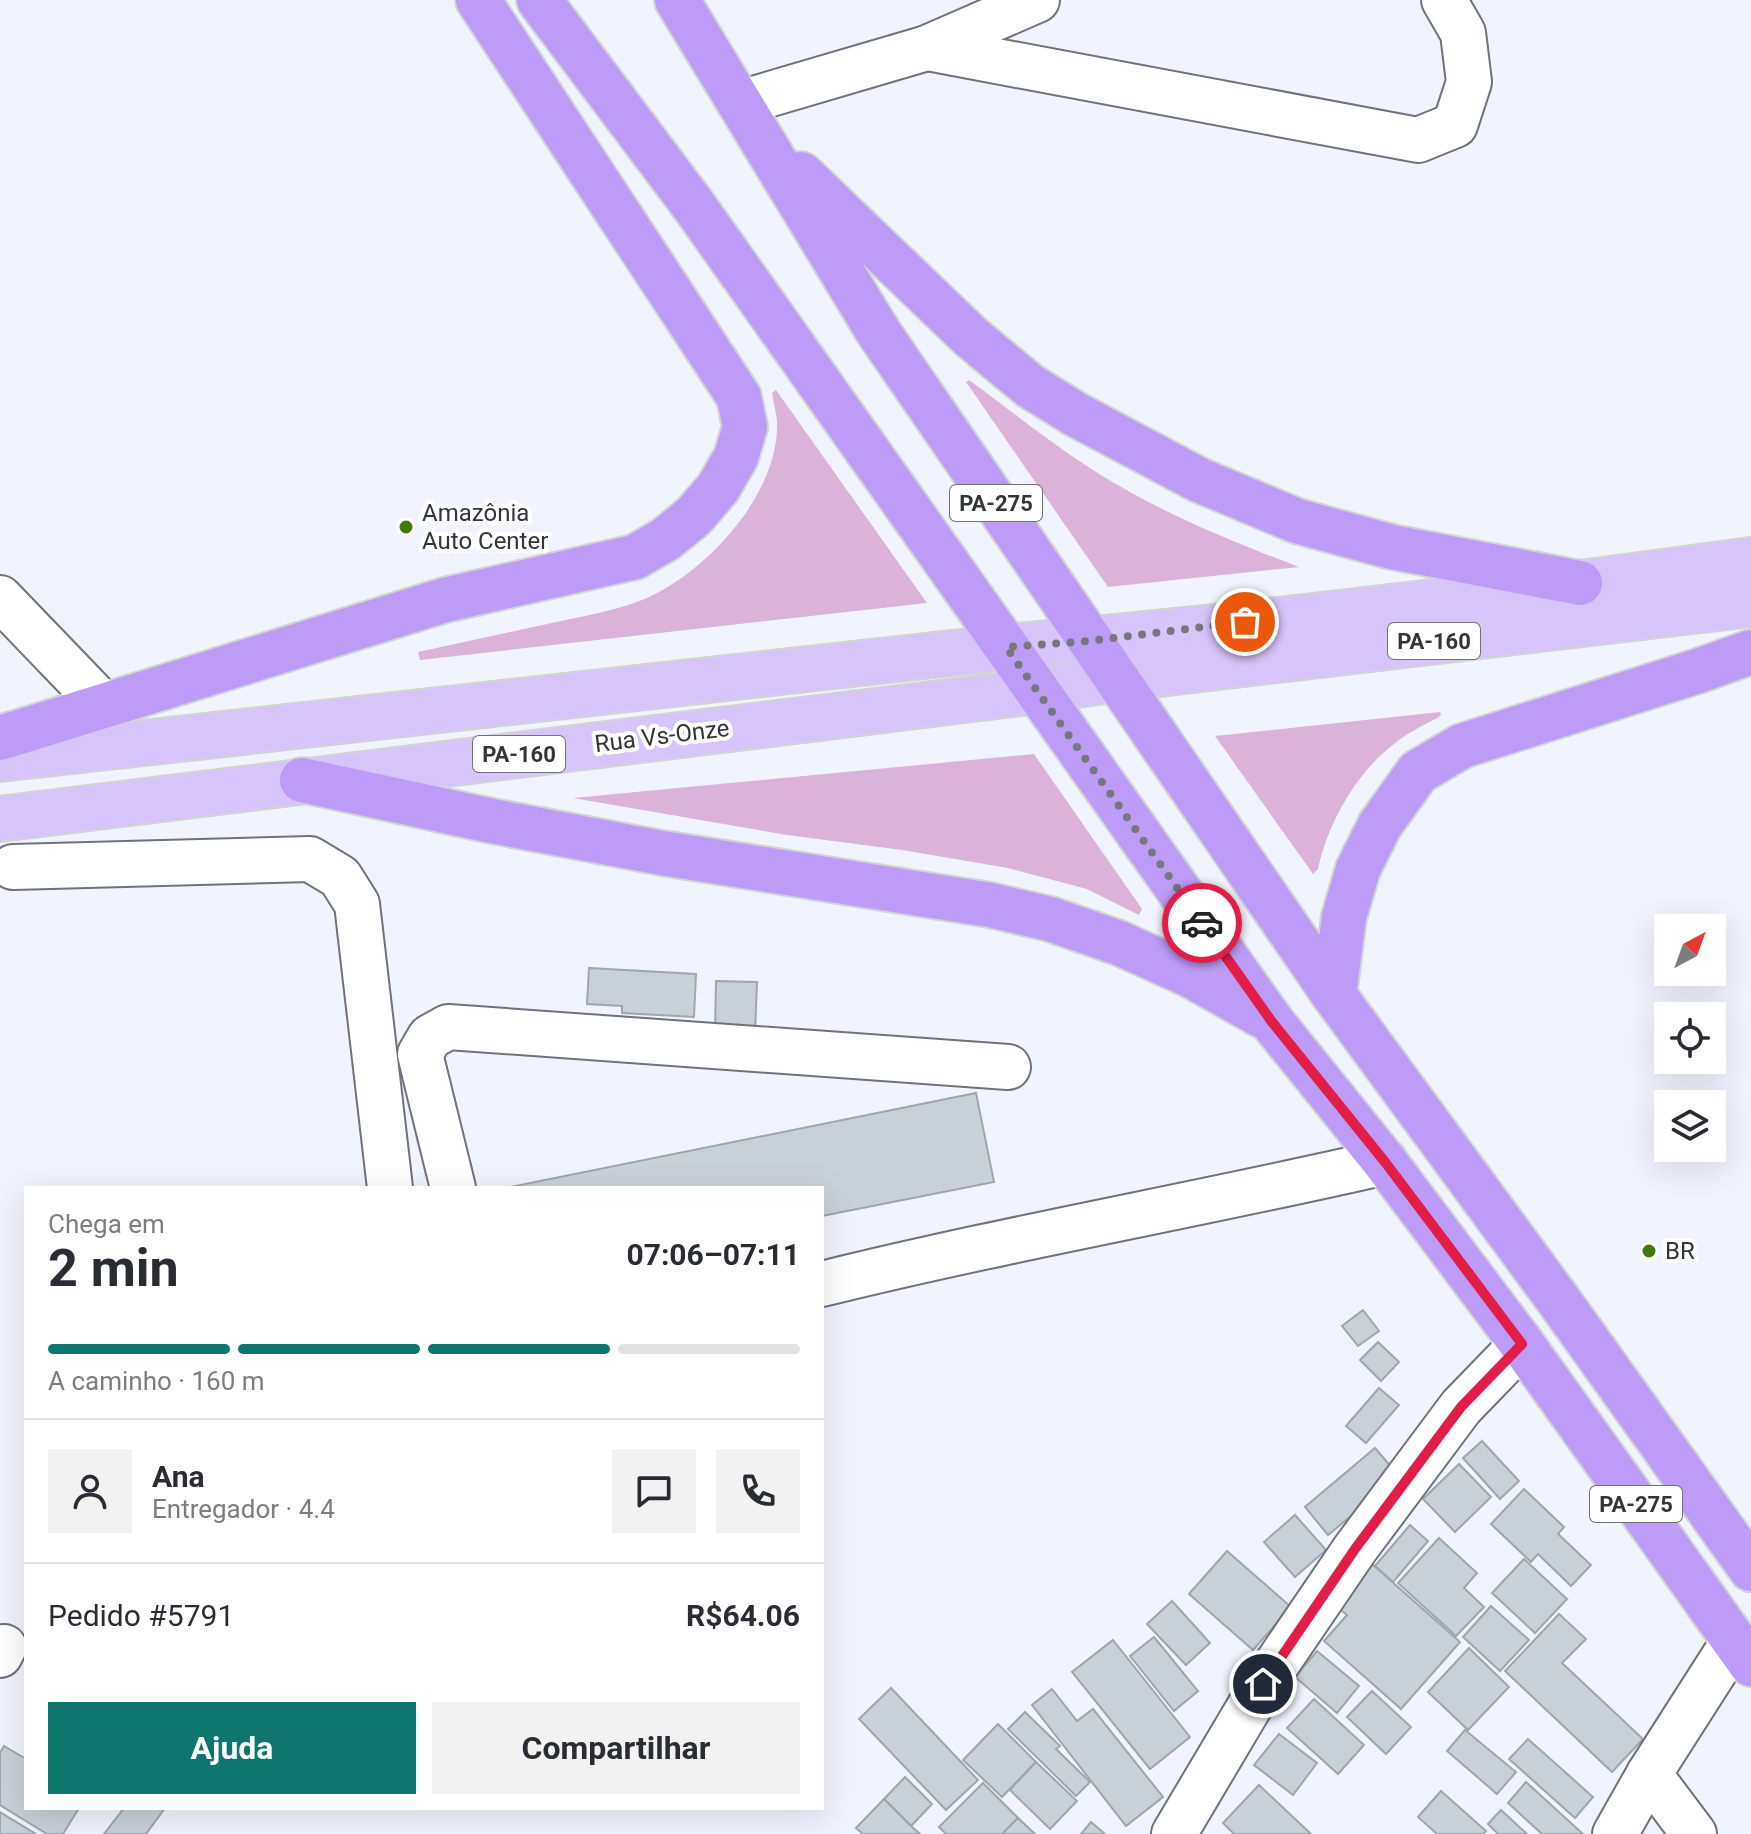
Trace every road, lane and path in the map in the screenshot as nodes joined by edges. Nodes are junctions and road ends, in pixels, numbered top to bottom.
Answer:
1 (478, 0) edge
2 (539, 0) edge
3 (677, 0) edge
4 (1037, 0) edge
5 (1444, 0) edge
6 (927, 48) junction
7 (749, 118) junction
8 (1751, 560) edge
9 (1580, 583) junction
10 (0, 598) edge
11 (1751, 604) edge
12 (1090, 641) junction
13 (1006, 647) junction
14 (1751, 652) edge
15 (1117, 679) junction
16 (1037, 691) junction
17 (103, 705) junction
18 (0, 738) edge
19 (0, 759) edge
20 (302, 780) junction
21 (21, 816) edge
22 (6, 870) edge
23 (1334, 995) junction
24 (1272, 1022) junction
25 (1008, 1067) dead end
26 (1385, 1162) junction
27 (390, 1186) edge
28 (453, 1186) edge
29 (824, 1284) edge
30 (1522, 1344) junction
31 (1751, 1569) edge
32 (1743, 1652) edge
33 (1649, 1774) junction
34 (1174, 1834) edge
35 (1615, 1834) edge
36 (1694, 1834) edge

1 - 17 highway
2 - 13 highway, PA-275
3 - 7 highway, PA-275
4 - 6 street
5 - 6 street
6 - 7 street
7 - 9 highway
7 - 12 highway, PA-275
8 - 9 main road, PA-160
9 - 12 main road, PA-160
10 - 17 street
11 - 15 main road, PA-160
12 - 13 main road, PA-160
12 - 15 highway, PA-275
13 - 16 highway, PA-275
13 - 19 main road, PA-160
14 - 23 highway
15 - 16 main road, PA-160
15 - 23 highway, PA-275
16 - 20 main road, Rua Vs-Onze / PA-160
16 - 24 highway, PA-275
17 - 18 highway
20 - 21 main road, Rua Vs-Onze / PA-160
20 - 24 highway
21 - 22 street
22 - 27 street
23 - 31 highway, PA-275
24 - 26 highway, PA-275
25 - 28 street
26 - 29 street
26 - 30 highway, PA-275
30 - 32 highway, PA-275
30 - 34 street
32 - 33 street
33 - 35 street
33 - 36 street

